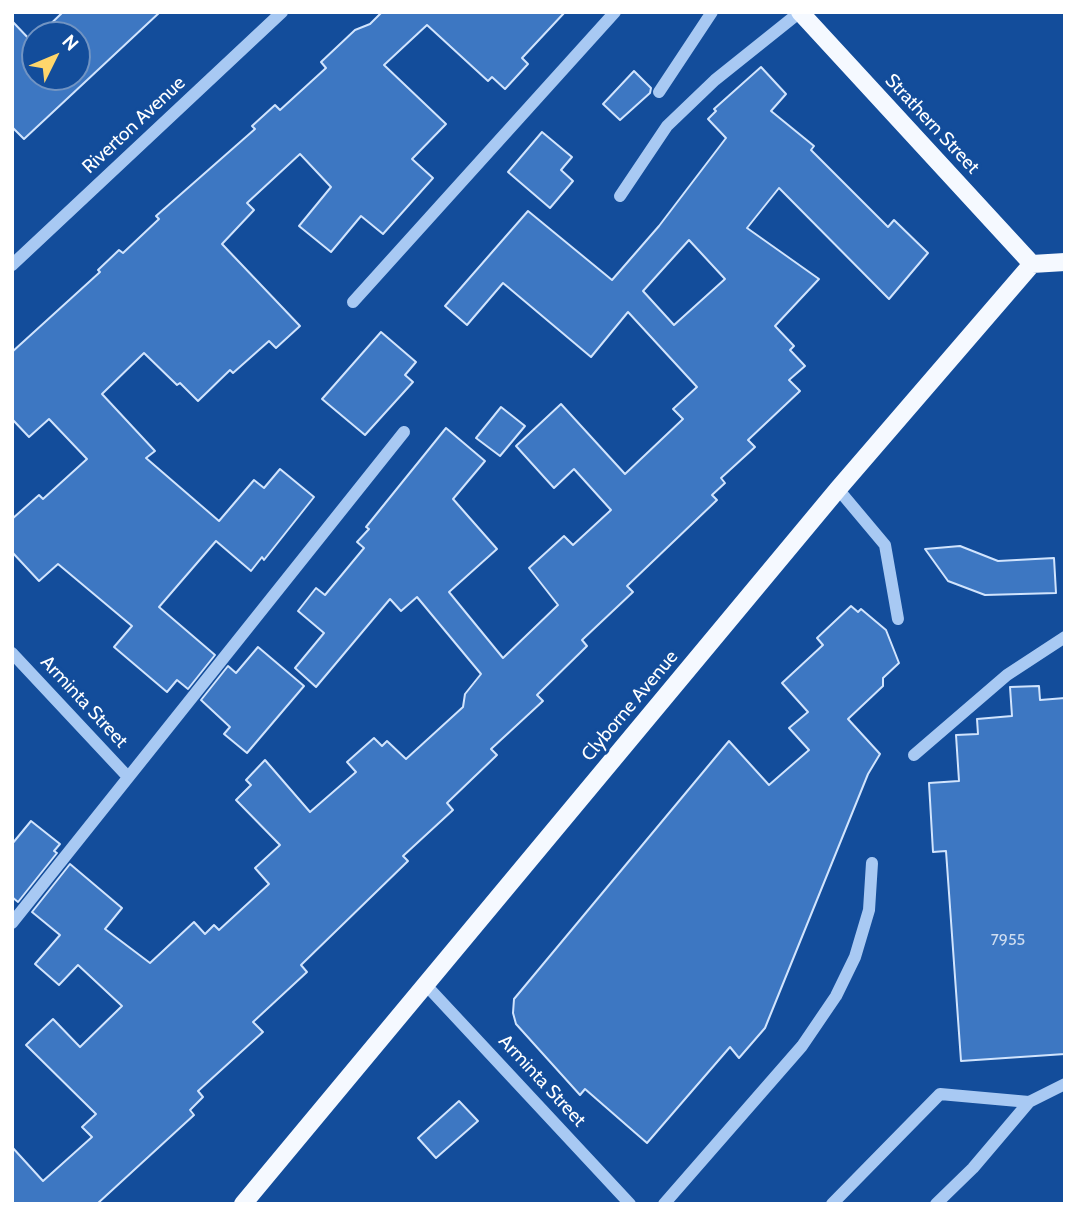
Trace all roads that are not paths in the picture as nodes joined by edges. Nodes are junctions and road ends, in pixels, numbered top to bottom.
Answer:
1 (282, 12) edge
2 (615, 12) edge
3 (712, 12) edge
4 (800, 12) edge
5 (659, 92) dead end
6 (620, 196) dead end
7 (1065, 262) edge
8 (1032, 264) junction
9 (12, 265) edge
10 (353, 302) dead end
11 (404, 432) dead end
12 (838, 489) junction
13 (898, 619) dead end
14 (1065, 637) edge
15 (12, 653) edge
16 (914, 755) dead end
17 (128, 777) junction
18 (872, 863) dead end
19 (12, 923) edge
20 (425, 984) junction
21 (1065, 1084) edge
22 (1029, 1102) junction
23 (243, 1204) edge
24 (630, 1204) edge
25 (664, 1204) edge
26 (832, 1204) edge
27 (936, 1204) edge

1 - 9 street, Riverton Avenue
2 - 10 street
3 - 5 street
4 - 6 street
4 - 8 main road, Strathern Street
7 - 8 main road
8 - 12 main road, Clyborne Avenue
11 - 17 street
12 - 13 street
12 - 20 main road, Clyborne Avenue
14 - 16 street
15 - 17 street, Arminta Street
17 - 19 street
18 - 25 street
20 - 23 main road, Clyborne Avenue
20 - 24 street, Arminta Street
21 - 22 street
22 - 26 street
22 - 27 street

